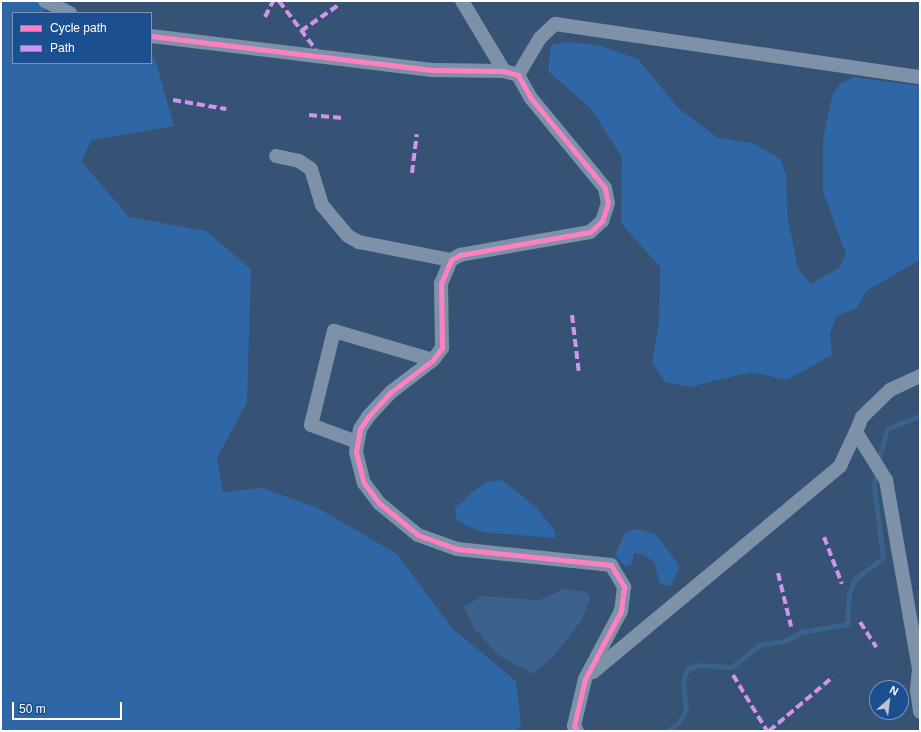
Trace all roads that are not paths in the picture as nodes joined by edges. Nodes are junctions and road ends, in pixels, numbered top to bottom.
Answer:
1 (45, 1) edge
2 (462, 1) edge
3 (68, 12) edge
4 (152, 36) edge
5 (504, 71) junction
6 (518, 75) junction
7 (920, 77) edge
8 (276, 156) dead end
9 (451, 260) junction
10 (433, 360) junction
11 (920, 376) edge
12 (856, 432) junction
13 (357, 442) junction
14 (585, 678) junction
15 (920, 712) edge
16 (577, 731) edge

1 - 3 street
2 - 5 street
4 - 5 street
5 - 6 street
6 - 7 street
6 - 9 street
8 - 9 street
9 - 10 street
10 - 13 street
10 - 13 street
11 - 12 street
12 - 14 street
12 - 15 street
13 - 14 street
14 - 16 street

